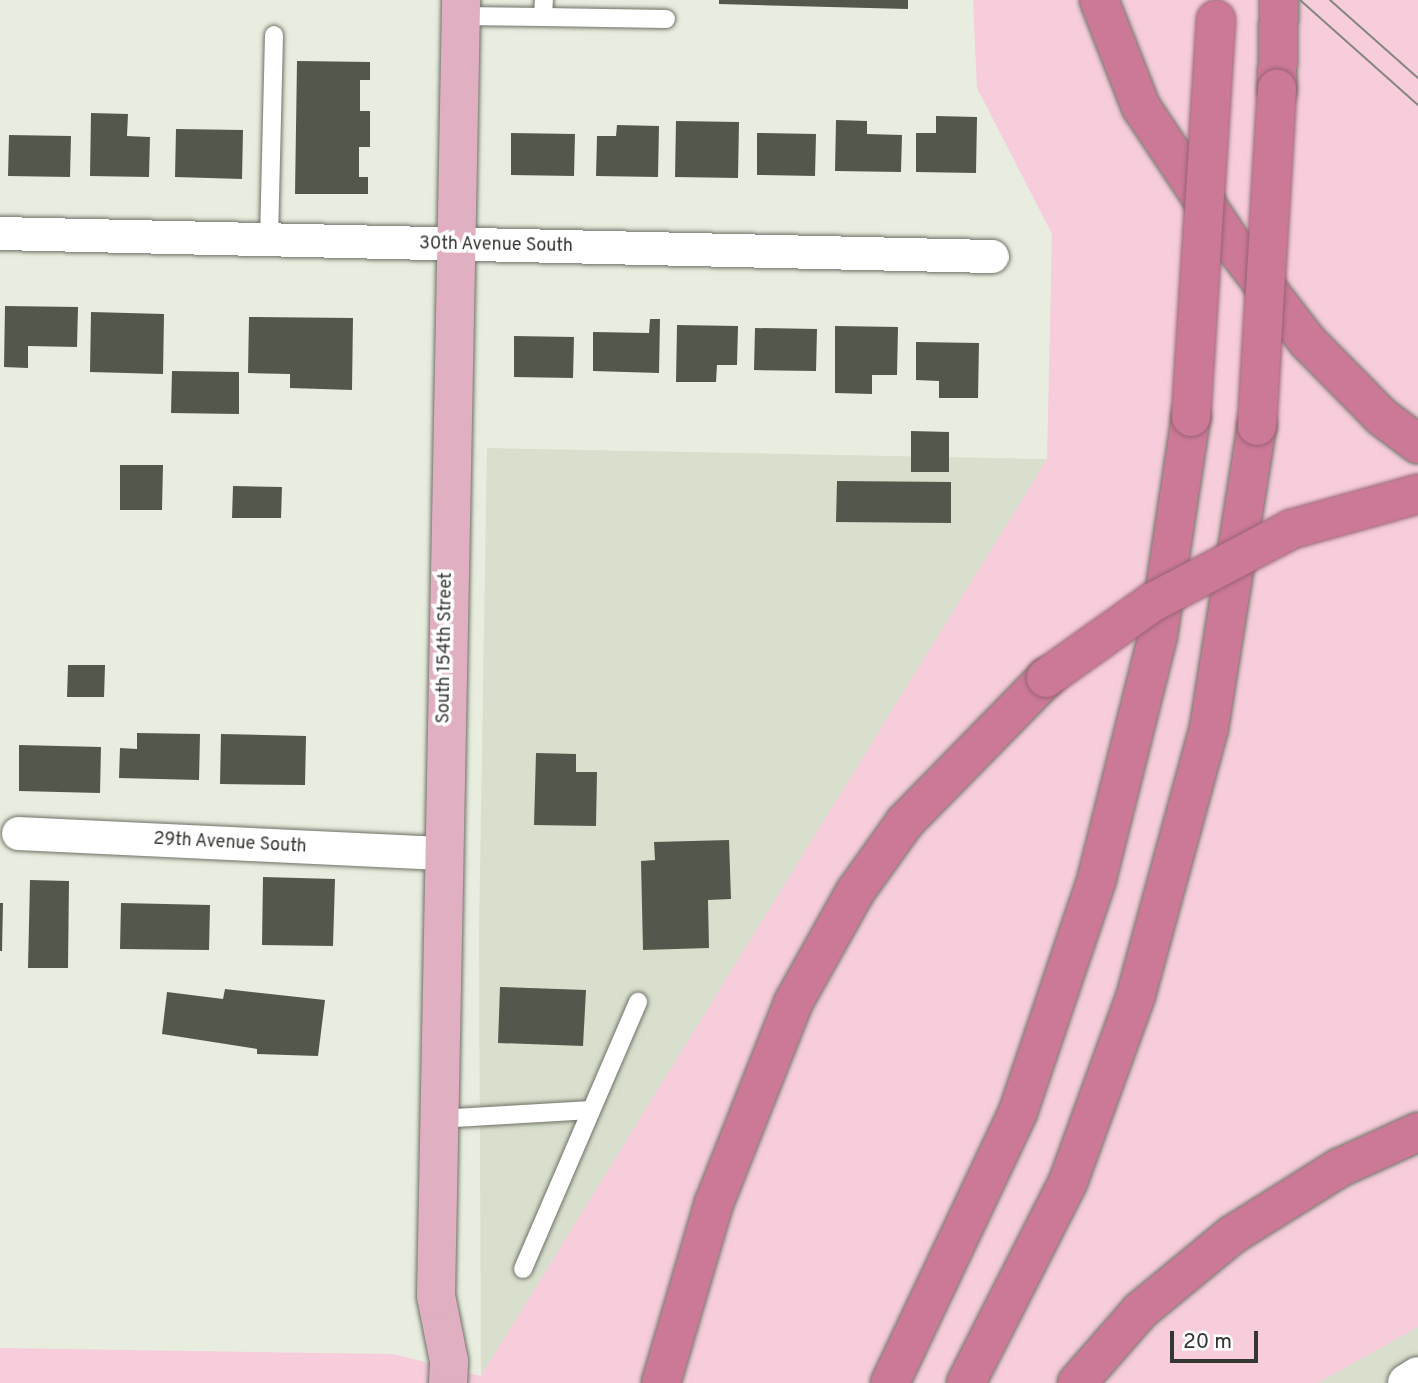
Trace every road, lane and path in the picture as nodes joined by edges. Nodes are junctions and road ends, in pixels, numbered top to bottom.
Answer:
1 (1099, 0) edge
2 (1279, 0) edge
3 (461, 8) edge
4 (543, 9) edge
5 (1216, 10) edge
6 (666, 19) dead end
7 (274, 35) dead end
8 (0, 233) edge
9 (269, 240) junction
10 (456, 245) junction
11 (992, 256) dead end
12 (1418, 444) edge
13 (1418, 494) edge
14 (7, 832) edge
15 (442, 853) junction
16 (638, 1002) dead end
17 (591, 1110) junction
18 (438, 1119) junction
19 (1418, 1132) edge
20 (523, 1269) dead end
21 (436, 1296) junction
22 (1418, 1376) edge
23 (423, 1383) edge
24 (448, 1383) edge
25 (661, 1383) edge
26 (890, 1383) edge
27 (966, 1383) edge
28 (1077, 1383) edge
29 (1407, 1383) edge

1 - 12 highway
2 - 27 highway, bridge
3 - 4 lane
3 - 10 main road, South 154th Street
4 - 6 lane
5 - 26 highway, bridge
7 - 9 lane
8 - 9 street, 30th Avenue South
9 - 10 street, 30th Avenue South
10 - 11 street, 30th Avenue South
10 - 15 main road, South 154th Street
13 - 25 highway, bridge
14 - 15 street, 29th Avenue South
15 - 18 main road, South 154th Street
16 - 17 lane
17 - 18 lane
17 - 20 lane
18 - 21 main road, South 154th Street
19 - 28 highway
21 - 23 main road, South 154th Street
21 - 24 main road, South 154th Street
22 - 29 street

